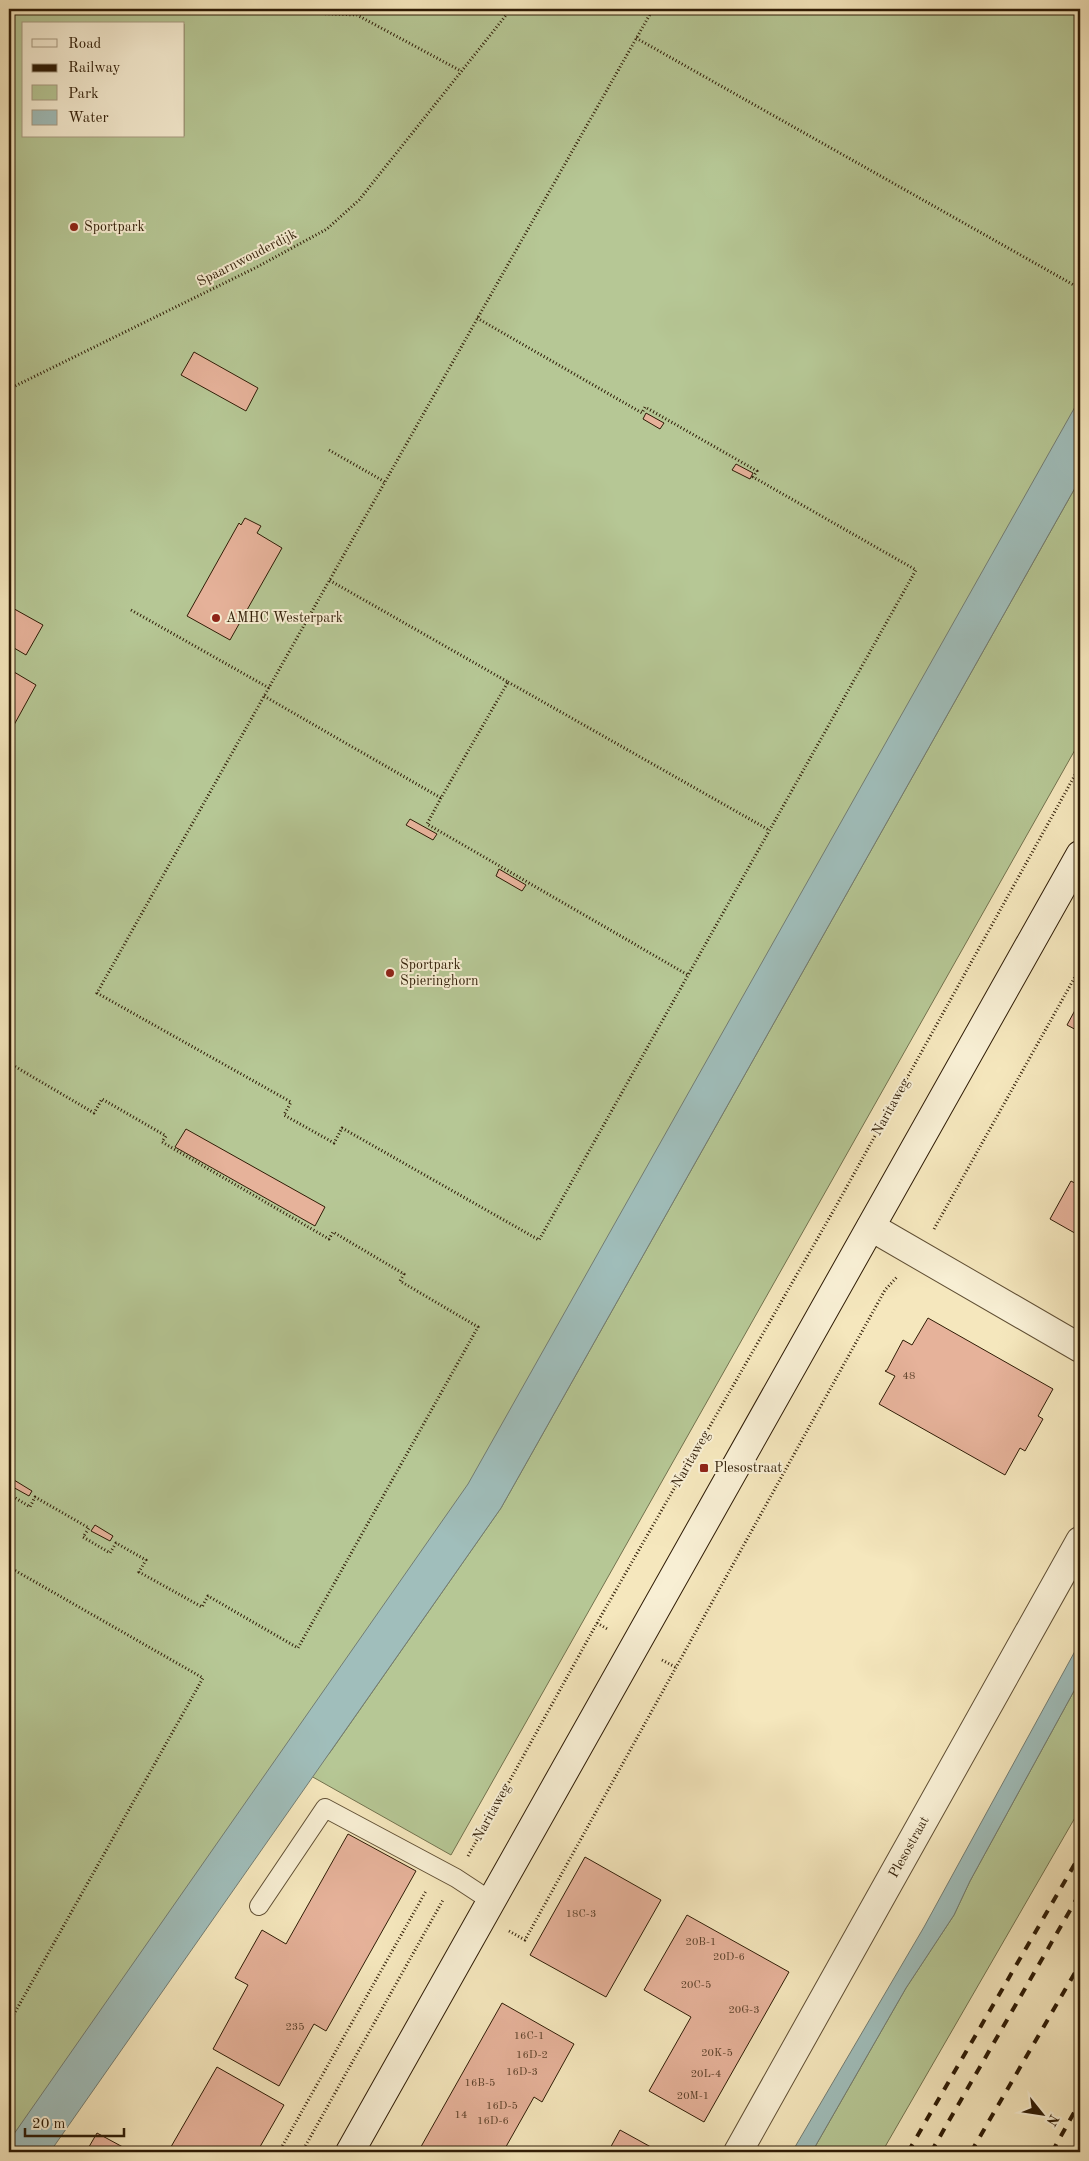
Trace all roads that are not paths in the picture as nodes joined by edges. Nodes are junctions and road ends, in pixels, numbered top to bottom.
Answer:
1 (1080, 855) edge
2 (871, 1227) junction
3 (1080, 1348) edge
4 (1080, 1541) edge
5 (491, 1901) junction
6 (259, 1906) dead end
7 (350, 2152) edge
8 (738, 2152) edge

1 - 2 street
2 - 3 street
2 - 5 street
4 - 8 street, Plesostraat
5 - 6 lane
5 - 7 street

